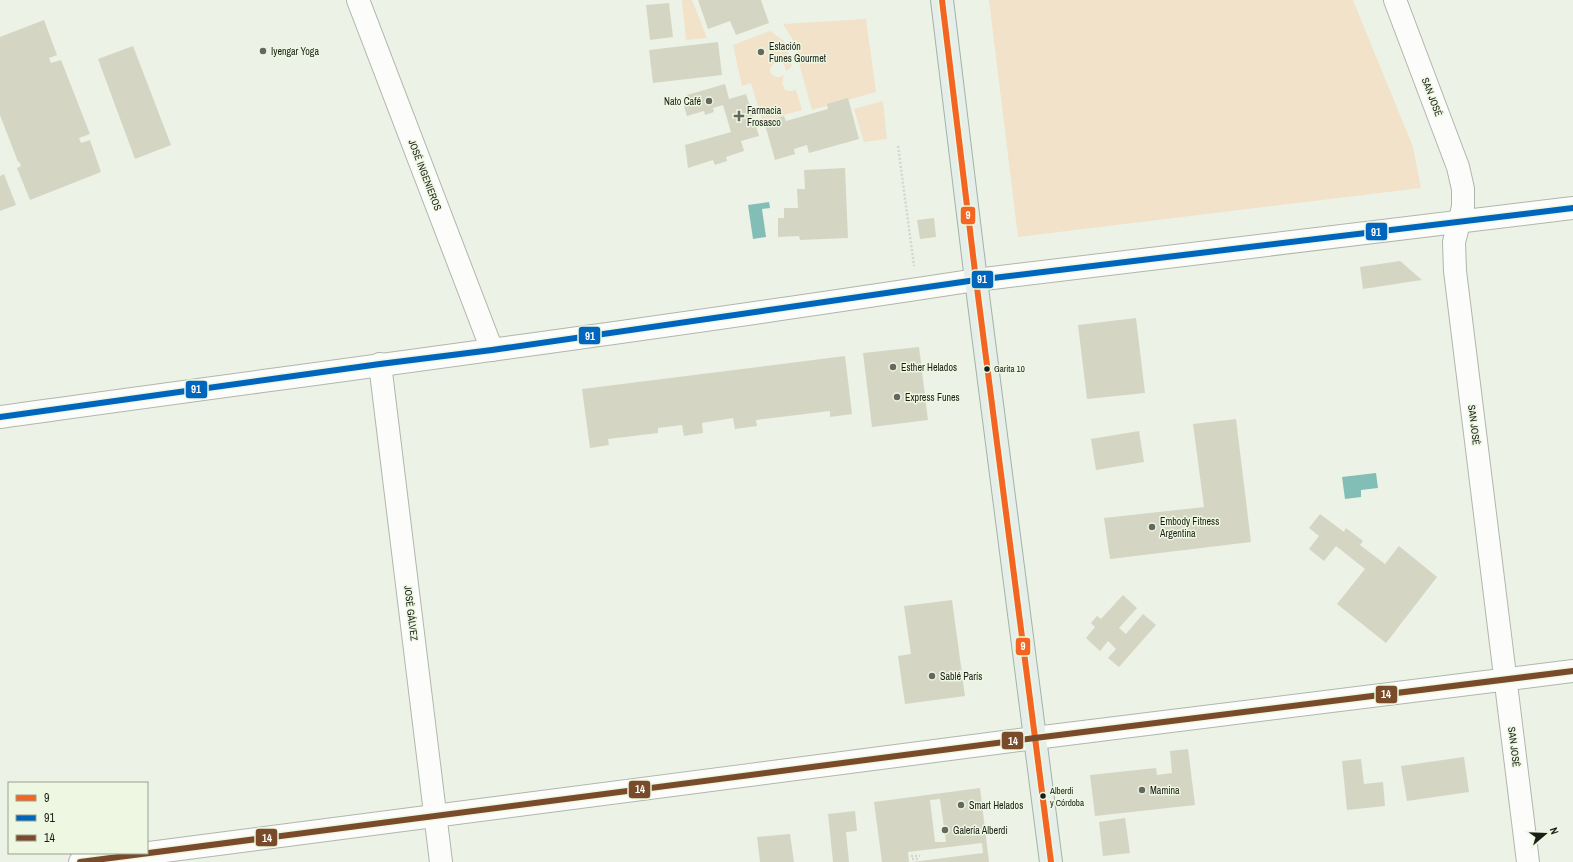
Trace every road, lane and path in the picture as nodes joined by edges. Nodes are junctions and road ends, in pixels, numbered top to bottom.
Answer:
1 (358, 0) edge
2 (942, 0) edge
3 (1395, 0) edge
4 (898, 146) dead end
5 (1573, 208) edge
6 (1459, 223) junction
7 (976, 280) junction
8 (916, 289) junction
9 (492, 350) junction
10 (380, 364) junction
11 (0, 417) edge
12 (1573, 671) edge
13 (1505, 680) junction
14 (1035, 738) junction
15 (436, 816) junction
16 (148, 853) edge
17 (142, 854) edge
18 (80, 862) edge
19 (441, 862) edge
20 (1051, 862) edge
21 (1528, 862) edge

1 - 9 street, JOSÉ INGENIEROS
2 - 7 main road
3 - 6 street, SAN JOSÉ
4 - 8 path
5 - 6 street
6 - 7 street
6 - 13 street, SAN JOSÉ
7 - 8 street
7 - 14 main road
8 - 9 street
9 - 10 street
10 - 11 street
10 - 15 street, JOSÉ GÁLVEZ
12 - 13 street
13 - 14 street
13 - 21 street, SAN JOSÉ
14 - 15 street
14 - 20 main road
15 - 16 street
15 - 19 street, JOSÉ GÁLVEZ
17 - 18 street

